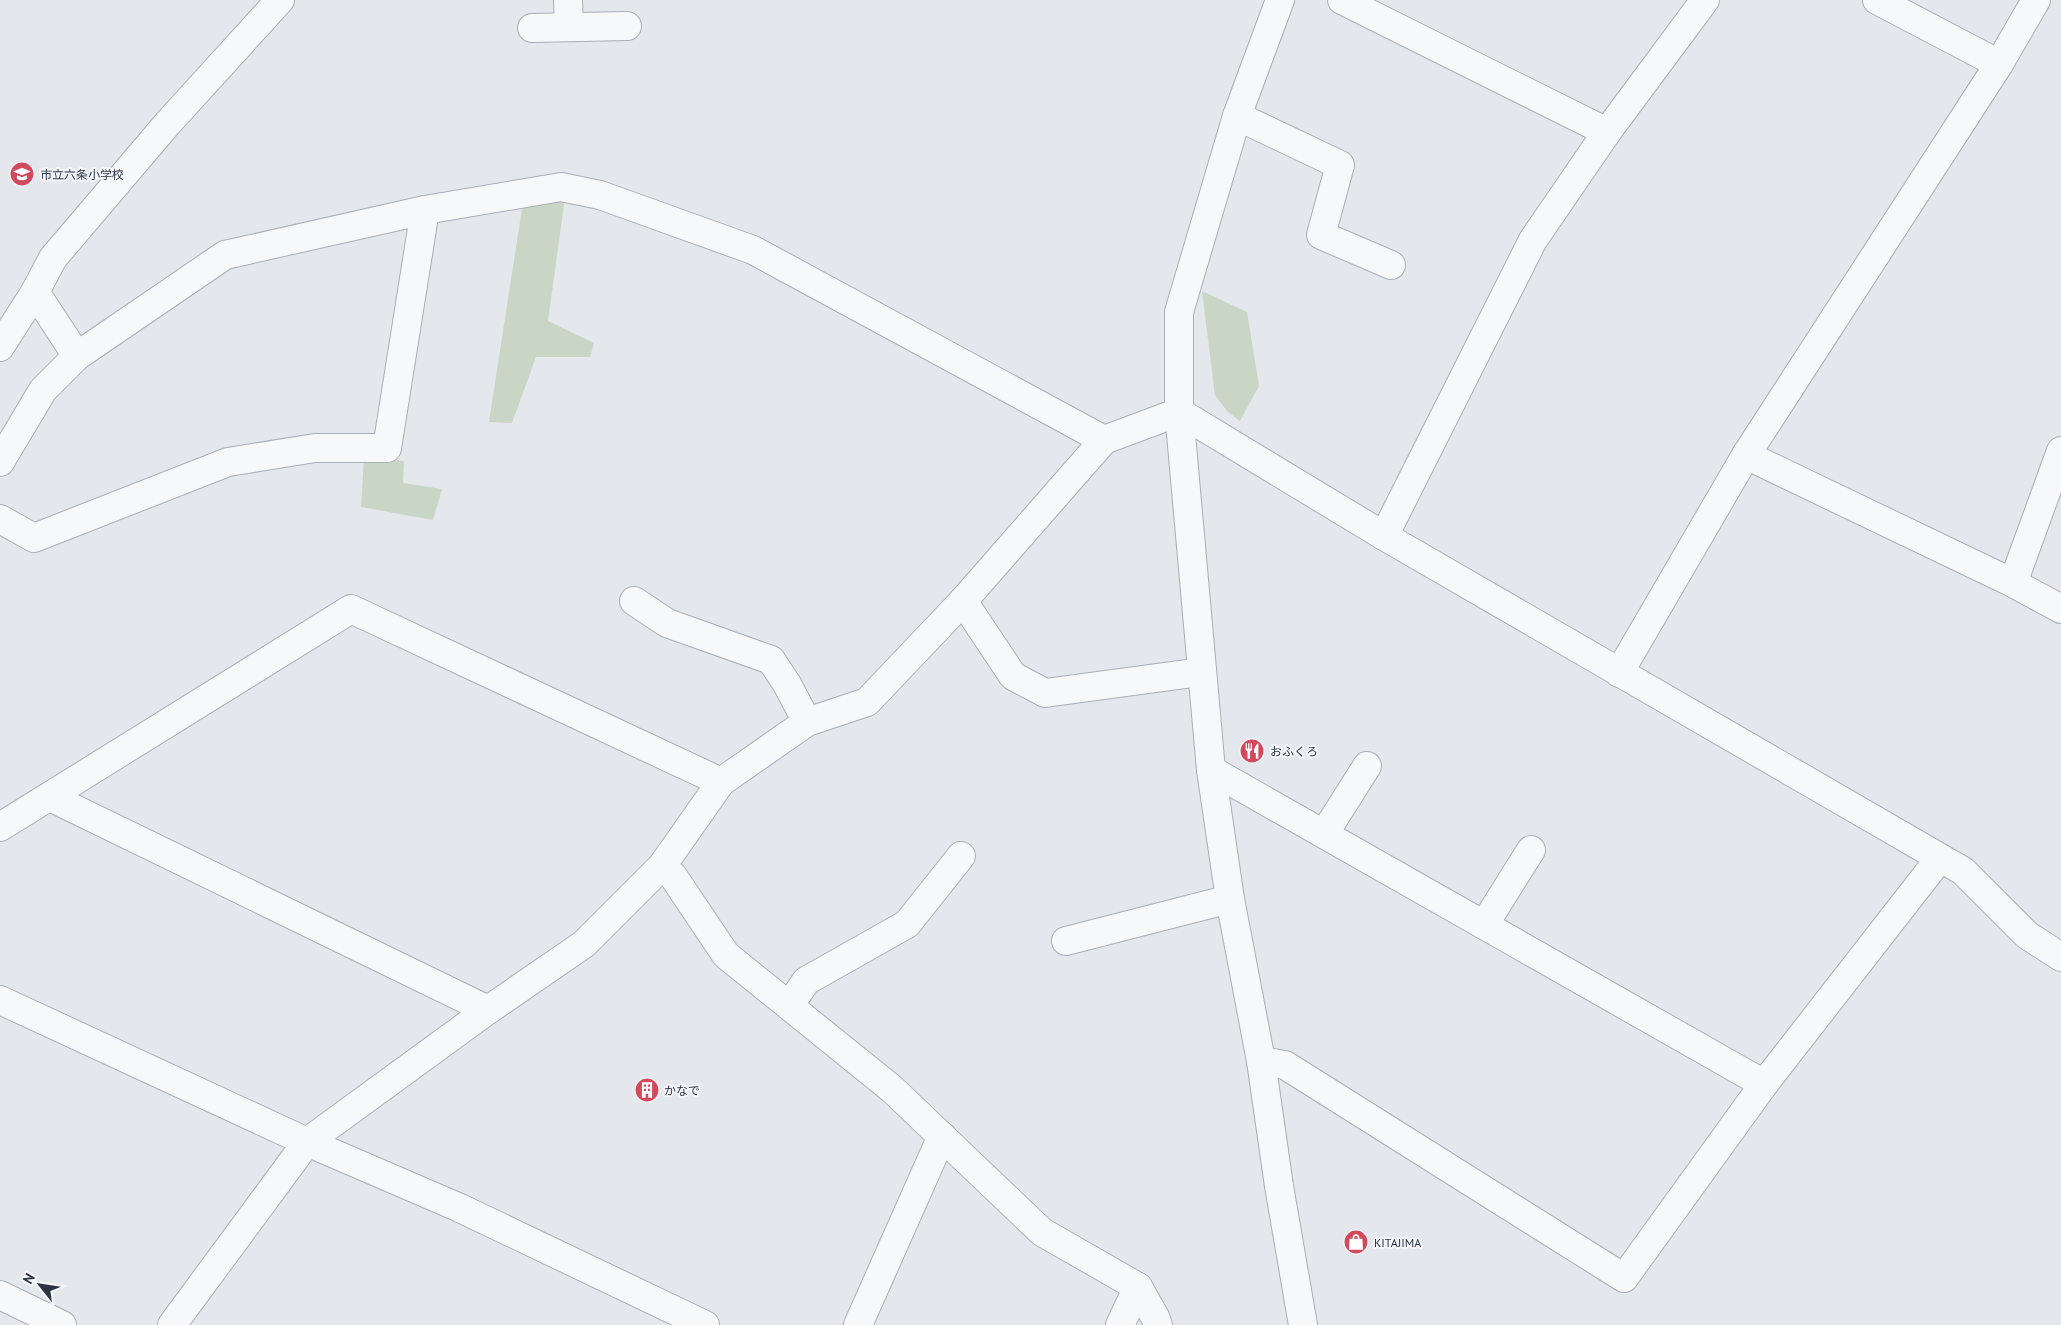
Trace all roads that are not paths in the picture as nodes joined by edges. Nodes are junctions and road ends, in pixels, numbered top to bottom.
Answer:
1 (280, 0) edge
2 (568, 0) edge
3 (1280, 0) edge
4 (1342, 0) edge
5 (1705, 0) edge
6 (1877, 0) edge
7 (2036, 0) edge
8 (627, 26) dead end
9 (569, 27) junction
10 (532, 28) dead end
11 (1999, 64) junction
12 (1237, 116) junction
13 (1607, 132) junction
14 (425, 210) junction
15 (1391, 265) dead end
16 (35, 292) junction
17 (0, 347) edge
18 (77, 356) junction
19 (1179, 412) junction
20 (1104, 440) junction
21 (2061, 451) edge
22 (1746, 455) junction
23 (0, 462) edge
24 (0, 520) edge
25 (1384, 536) junction
26 (2013, 583) junction
27 (634, 601) dead end
28 (964, 601) junction
29 (2061, 609) edge
30 (1201, 672) junction
31 (1619, 673) junction
32 (807, 722) junction
33 (1367, 766) dead end
34 (1211, 770) junction
35 (721, 782) junction
36 (50, 797) junction
37 (0, 826) edge
38 (1324, 834) junction
39 (1531, 850) dead end
40 (961, 856) dead end
41 (1940, 858) junction
42 (662, 866) junction
43 (1230, 900) junction
44 (1484, 925) junction
45 (1066, 941) dead end
46 (2061, 957) edge
47 (0, 1000) edge
48 (790, 1005) junction
49 (488, 1010) junction
50 (1261, 1061) junction
51 (1764, 1084) junction
52 (942, 1136) junction
53 (307, 1142) junction
54 (1138, 1287) junction
55 (0, 1295) edge
56 (62, 1325) edge
57 (172, 1325) edge
58 (705, 1325) edge
59 (858, 1325) edge
60 (1120, 1325) edge
61 (1158, 1325) edge
62 (1303, 1325) edge

1 - 16 street
2 - 9 street
3 - 12 street
4 - 13 street
5 - 13 street
6 - 11 street
7 - 11 street
8 - 9 street
9 - 10 street
11 - 22 street
12 - 15 street
12 - 19 street
13 - 25 street
14 - 18 street
14 - 20 street
14 - 24 street
16 - 17 street
16 - 18 street
18 - 23 street
19 - 20 street
19 - 25 street
19 - 30 street
20 - 28 street
21 - 26 street
22 - 26 street
22 - 31 street
25 - 31 street
26 - 29 street
27 - 32 street
28 - 30 street
28 - 32 street
30 - 34 street
31 - 41 street
32 - 35 street
33 - 38 street
34 - 38 street
34 - 43 street
35 - 36 street
35 - 42 street
36 - 37 street
36 - 49 street
38 - 44 street
39 - 44 street
40 - 48 street
41 - 46 street
41 - 51 street
42 - 48 street
42 - 49 street
43 - 45 street
43 - 50 street
44 - 51 street
47 - 53 street
48 - 52 street
49 - 53 street
50 - 51 street
50 - 62 street
52 - 54 street
52 - 59 street
53 - 57 street
53 - 58 street
54 - 60 street
54 - 61 street
55 - 56 street

